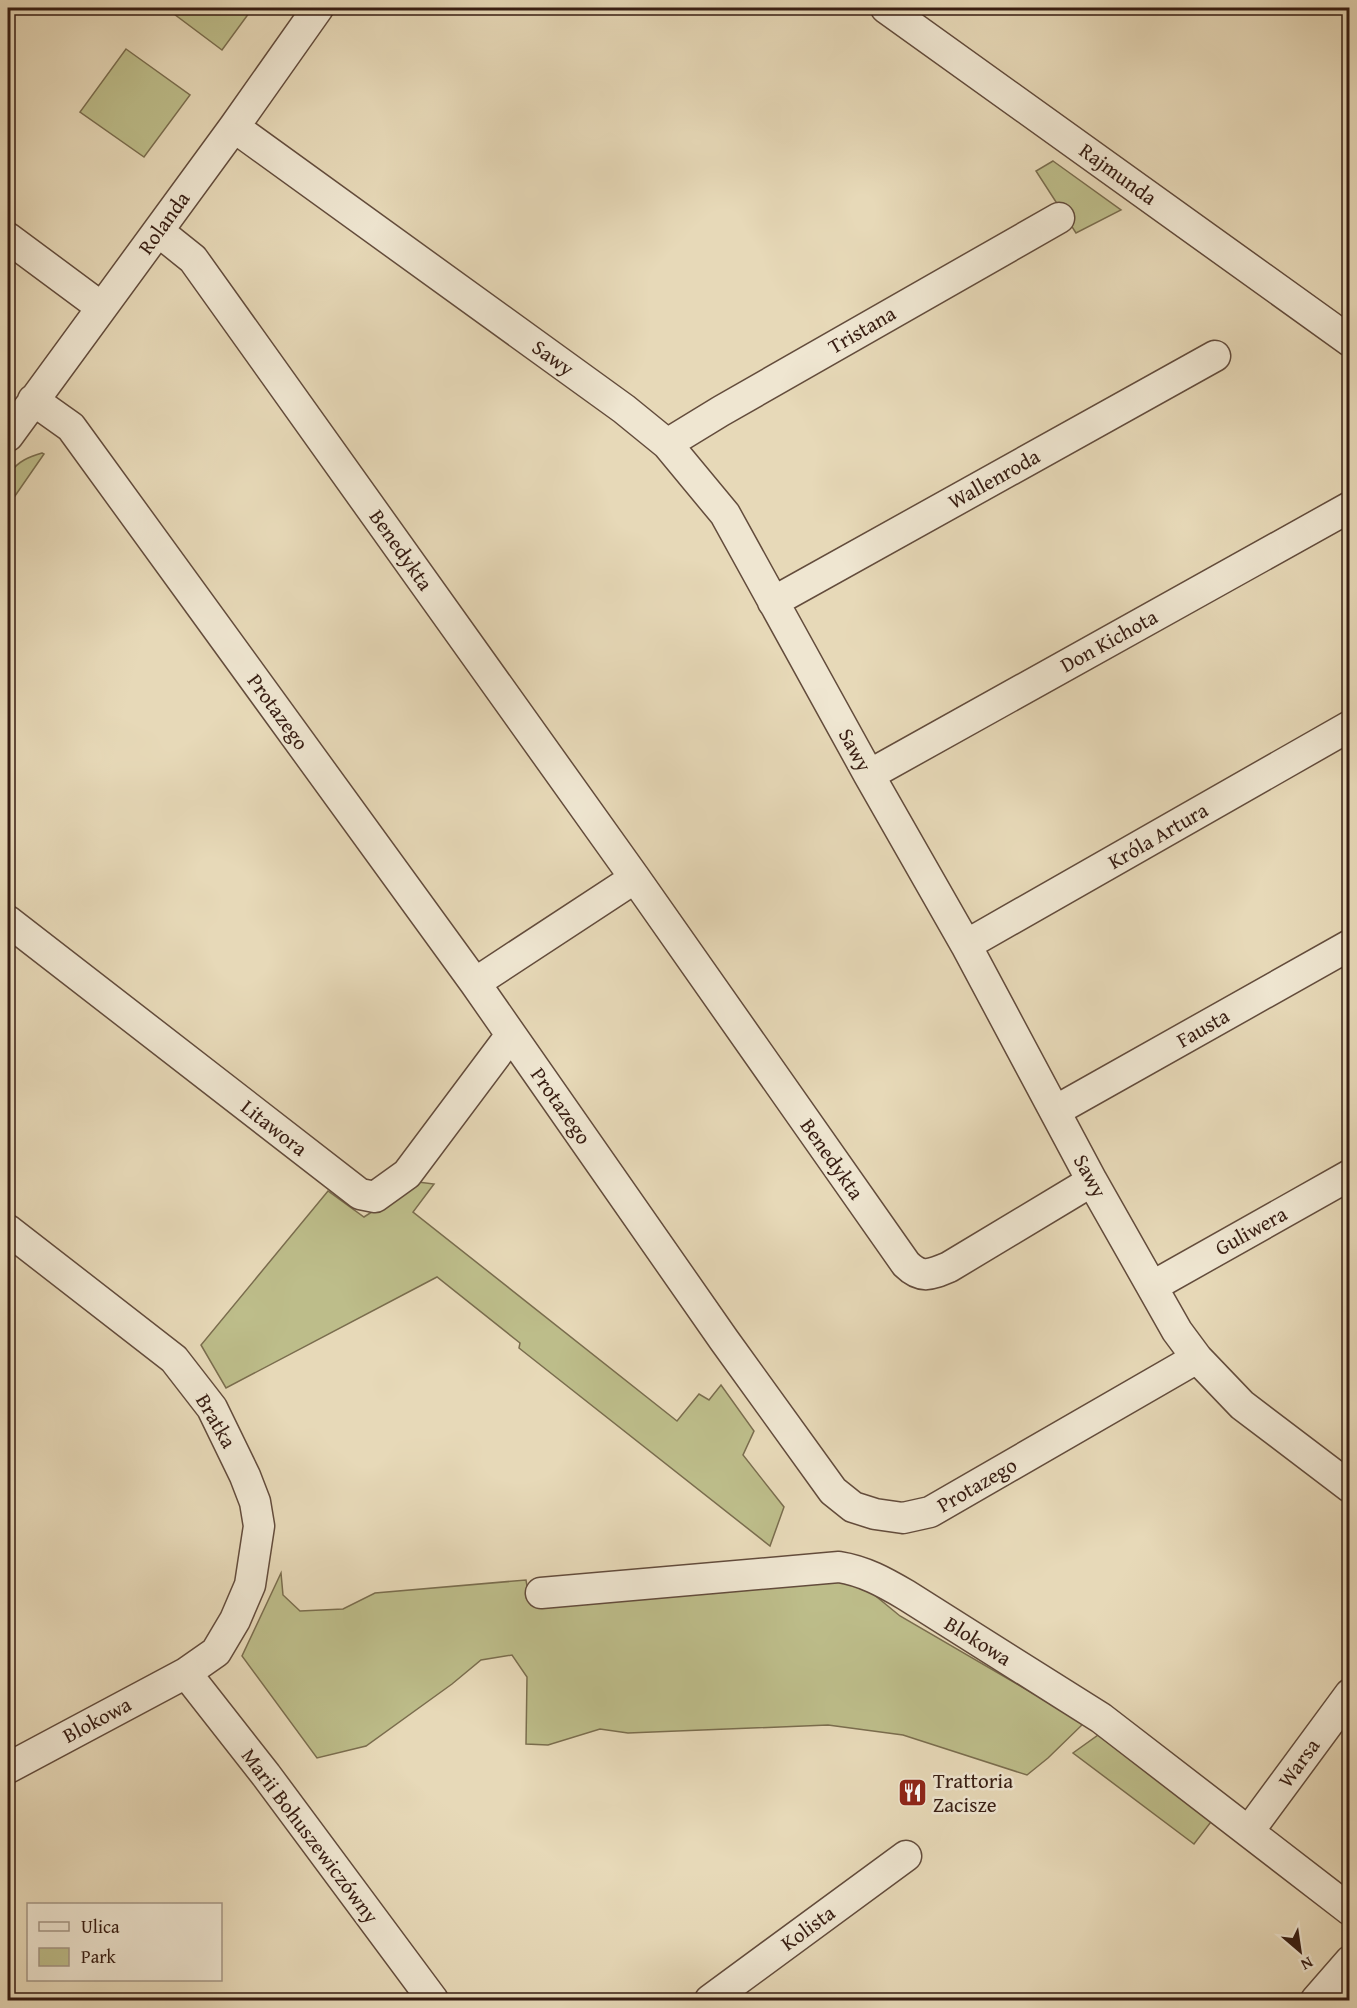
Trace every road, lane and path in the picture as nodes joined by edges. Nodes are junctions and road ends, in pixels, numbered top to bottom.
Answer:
1 (886, 8) edge
2 (306, 11) edge
3 (234, 127) junction
4 (1059, 218) dead end
5 (158, 231) junction
6 (8, 238) edge
7 (101, 307) junction
8 (1350, 341) edge
9 (1215, 356) dead end
10 (33, 400) junction
11 (8, 436) edge
12 (667, 444) junction
13 (1350, 507) edge
14 (773, 602) junction
15 (1350, 726) edge
16 (869, 775) junction
17 (635, 878) junction
18 (8, 921) edge
19 (966, 945) junction
20 (1350, 945) edge
21 (475, 983) junction
22 (511, 1035) junction
23 (1055, 1111) junction
24 (1350, 1175) edge
25 (1092, 1181) junction
26 (8, 1230) edge
27 (1153, 1286) junction
28 (1197, 1358) junction
29 (1350, 1487) edge
30 (541, 1593) dead end
31 (186, 1673) junction
32 (1350, 1694) edge
33 (8, 1768) edge
34 (1250, 1831) junction
35 (906, 1856) dead end
36 (1350, 1910) edge
37 (1350, 1961) edge
38 (433, 2001) edge
39 (710, 2001) edge
40 (1316, 2001) edge

1 - 8 street, Rajmunda
2 - 3 street, Rolanda
3 - 5 street, Rolanda
3 - 12 street, Sawy
4 - 12 street, Tristana
5 - 7 street, Rolanda
5 - 17 street, Benedykta
6 - 7 street
7 - 10 street, Rolanda
9 - 14 street, Wallenroda
10 - 11 street, Rolanda
10 - 21 street, Protazego
12 - 14 street, Sawy
13 - 16 street, Don Kichota
14 - 16 street, Sawy
15 - 19 street, Króla Artura
16 - 19 street, Sawy
17 - 21 street
17 - 25 street, Benedykta
18 - 22 street, Litawora
19 - 23 street, Sawy
20 - 23 street, Fausta
21 - 22 street, Protazego
22 - 28 street, Protazego
23 - 25 street, Sawy
24 - 27 street, Guliwera
25 - 27 street, Sawy
26 - 31 street, Bratka
27 - 28 street, Sawy
28 - 29 street, Sawy
30 - 34 street, Blokowa
31 - 33 street, Blokowa
31 - 38 street, Marii Bohuszewiczówny
32 - 34 street, Warsa
34 - 36 street, Blokowa
35 - 39 street, Kolista
37 - 40 street

